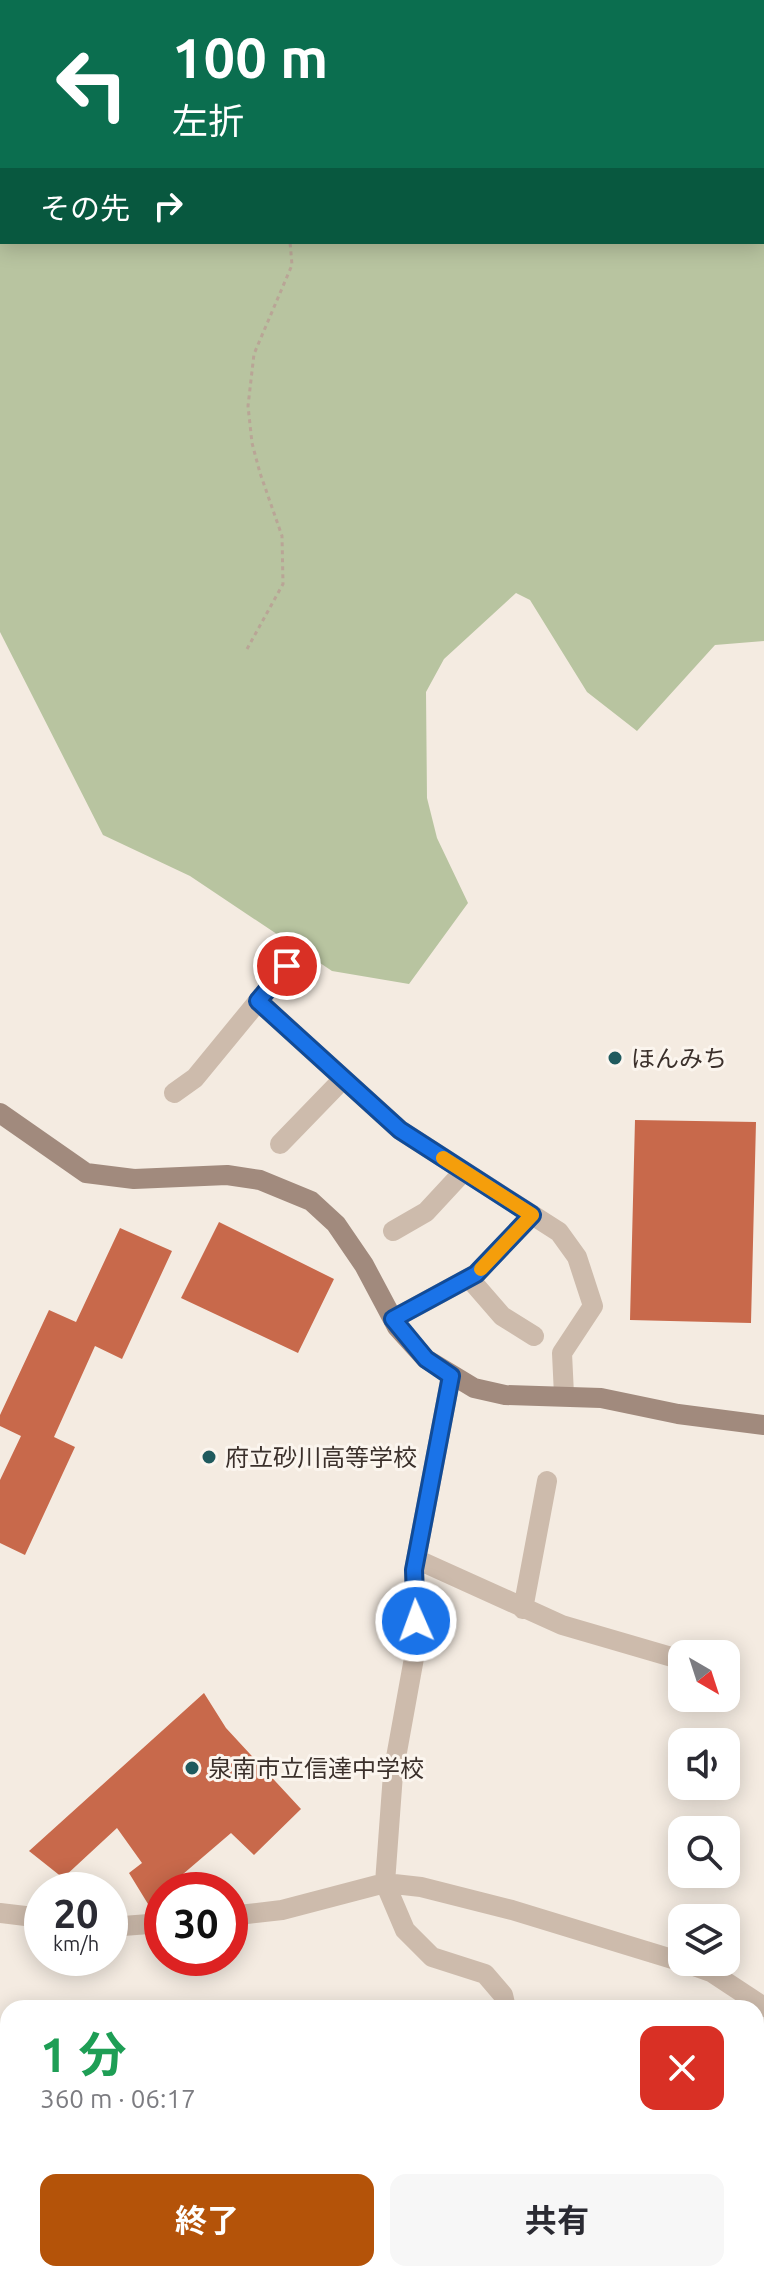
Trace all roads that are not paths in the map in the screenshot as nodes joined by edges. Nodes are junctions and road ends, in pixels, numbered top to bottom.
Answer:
1 (287, 966) dead end
2 (258, 1001) junction
3 (343, 1079) junction
4 (174, 1093) dead end
5 (0, 1113) edge
6 (280, 1144) dead end
7 (464, 1171) junction
8 (532, 1215) junction
9 (393, 1231) dead end
10 (469, 1278) junction
11 (393, 1319) junction
12 (534, 1336) dead end
13 (451, 1376) junction
14 (564, 1395) junction
15 (764, 1425) edge
16 (547, 1481) dead end
17 (416, 1559) junction
18 (523, 1609) junction
19 (668, 1656) edge
20 (385, 1883) junction
21 (0, 1913) edge
22 (248, 1914) edge
23 (24, 1916) edge
24 (668, 1958) edge
25 (717, 1976) edge
26 (504, 2000) edge
27 (753, 2000) edge

1 - 2 street
2 - 3 street
2 - 4 street
3 - 6 street
3 - 7 street
5 - 11 street
7 - 8 street
7 - 9 street
8 - 10 street
8 - 14 street
10 - 11 street
10 - 12 street
11 - 13 street
13 - 14 street
13 - 17 street
14 - 15 street
16 - 18 street
17 - 18 street
17 - 20 street
18 - 19 street
20 - 22 street
20 - 24 street
20 - 26 street
21 - 23 street
25 - 27 street

